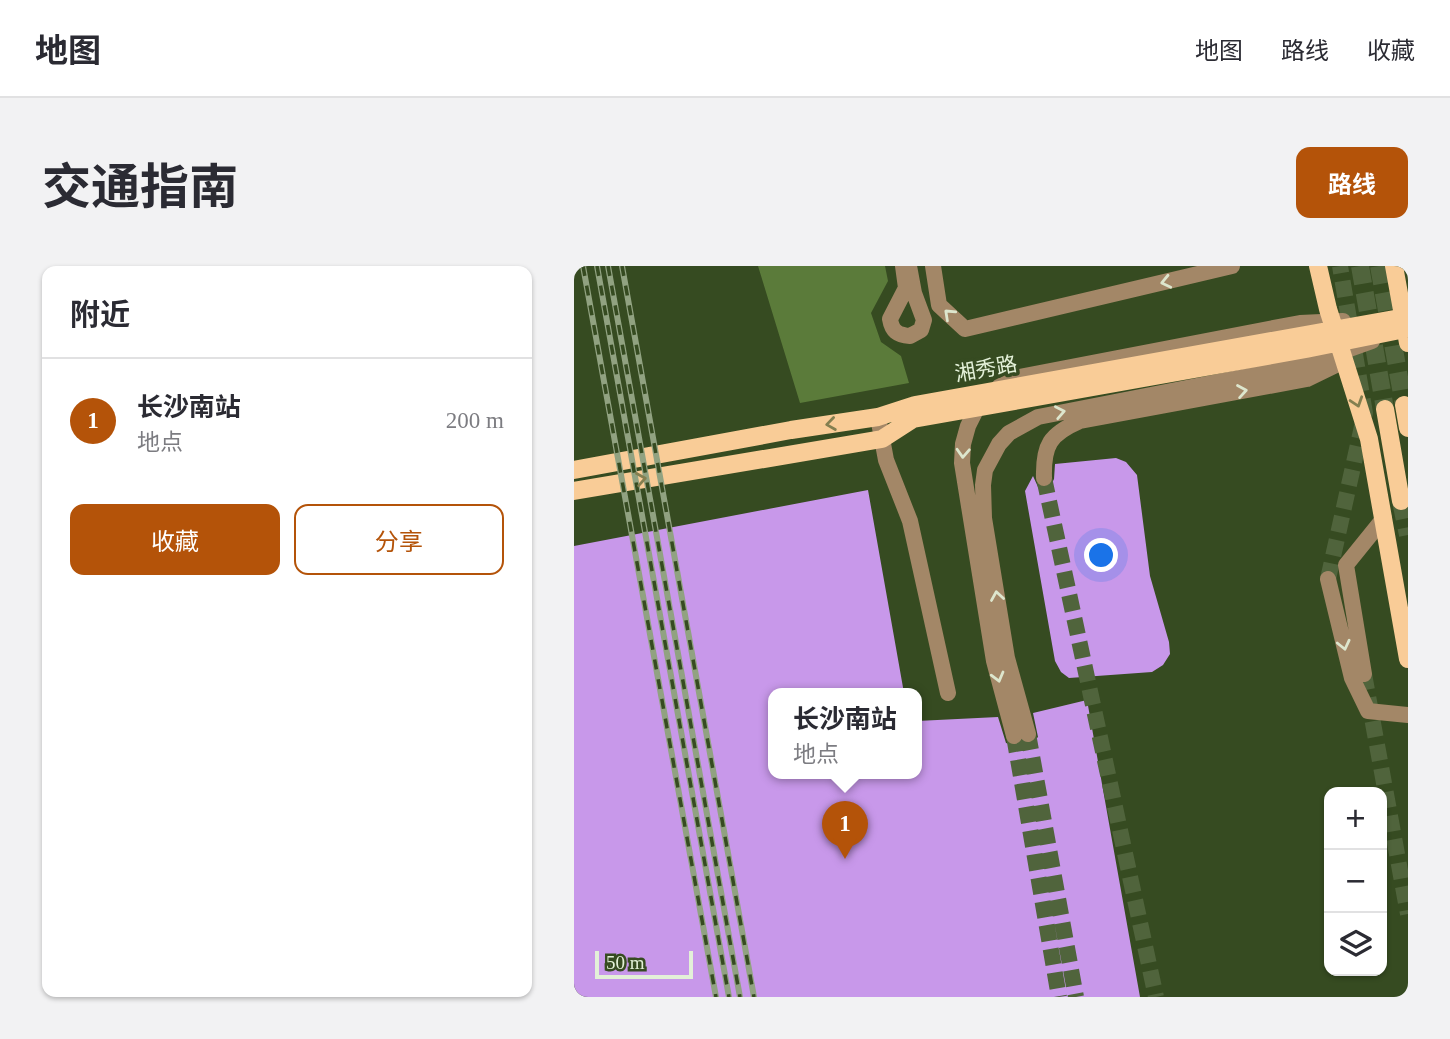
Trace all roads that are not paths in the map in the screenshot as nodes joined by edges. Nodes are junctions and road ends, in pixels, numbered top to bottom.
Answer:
1 (903, 266) edge
2 (909, 266) edge
3 (933, 266) edge
4 (1232, 266) edge
5 (1318, 266) edge
6 (1394, 266) edge
7 (1407, 327) edge
8 (1338, 342) junction
9 (1404, 405) tunnel mouth
10 (1385, 409) tunnel mouth
11 (878, 417) junction
12 (1408, 428) edge
13 (882, 439) junction
14 (574, 470) edge
15 (1044, 478) tunnel mouth
16 (574, 491) edge
17 (1401, 501) dead end
18 (1384, 518) junction
19 (1328, 579) tunnel mouth
20 (1408, 659) edge
21 (1364, 674) tunnel mouth
22 (948, 693) dead end
23 (1408, 715) edge

1 - 2 street
4 -> 3 street
5 - 8 main road
6 - 7 main road
7 - 8 main road, 湘秀路
7 - 8 street
8 -> 8 street
8 - 11 main road, 湘秀路
8 - 13 main road
15 -> 8 street
8 -> 18 main road
9 - 12 main road
10 - 17 main road
11 - 13 street
11 -> 14 main road, 湘秀路
16 -> 13 main road
13 - 22 street
18 - 20 main road
18 - 21 street
19 -> 23 street

